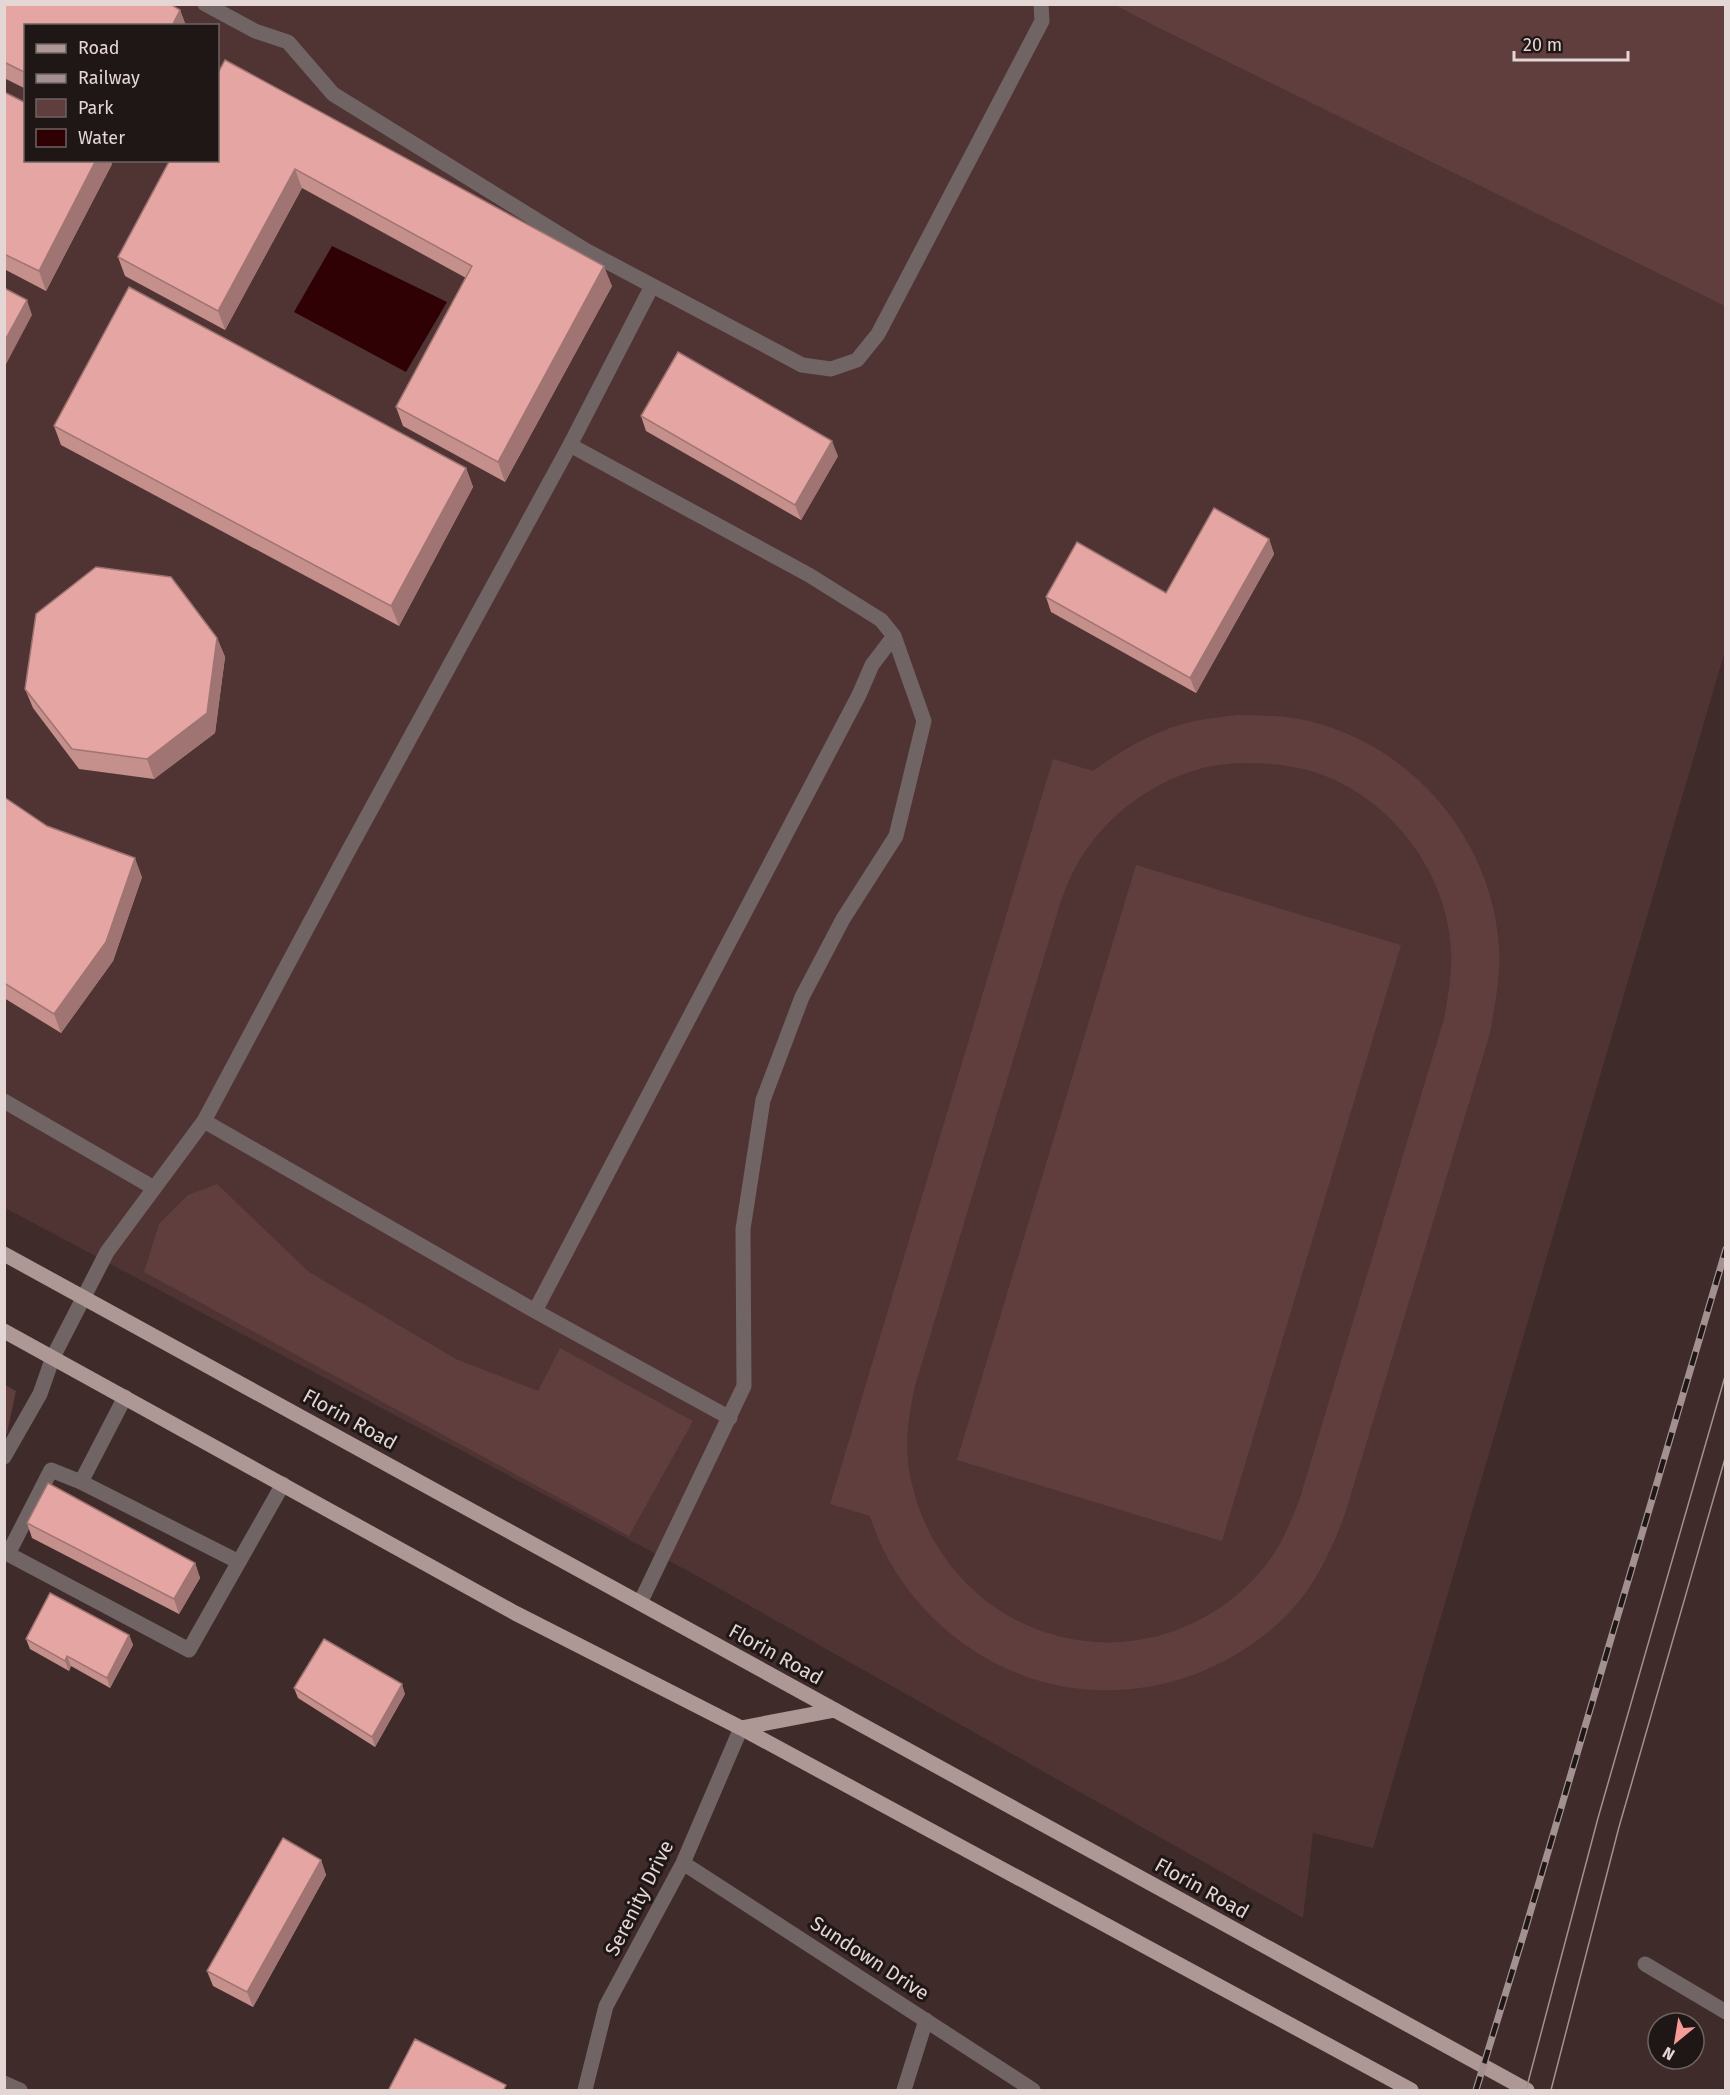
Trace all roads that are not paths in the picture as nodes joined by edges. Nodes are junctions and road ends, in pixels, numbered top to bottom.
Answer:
1 (205, 4) edge
2 (1041, 4) edge
3 (652, 286) junction
4 (570, 445) junction
5 (894, 636) junction
6 (4, 1101) edge
7 (204, 1121) junction
8 (154, 1188) junction
9 (4, 1254) edge
10 (85, 1297) junction
11 (534, 1311) junction
12 (4, 1331) edge
13 (53, 1357) junction
14 (125, 1397) junction
15 (730, 1418) junction
16 (4, 1457) edge
17 (81, 1482) junction
18 (283, 1484) junction
19 (239, 1562) junction
20 (640, 1603) junction
21 (835, 1710) junction
22 (741, 1728) junction
23 (683, 1863) junction
24 (1645, 1964) dead end
25 (1725, 2012) edge
26 (926, 2020) junction
27 (5, 2084) edge
28 (20, 2091) edge
29 (585, 2091) edge
30 (904, 2091) edge
31 (1033, 2091) edge
32 (1412, 2091) edge
33 (1527, 2091) edge

1 - 3 street
2 - 3 street
3 - 4 street
4 - 5 street
4 - 7 street
5 - 11 street
5 - 15 street
6 - 8 street
7 - 8 street
7 - 11 street
8 - 10 street
9 - 10 main road, Florin Road
10 - 13 street
10 - 20 main road, Florin Road
11 - 15 street
12 - 13 main road
13 - 14 main road
13 - 16 street
14 - 17 street
14 - 18 main road
15 - 20 street
17 - 19 street
17 - 19 street
18 - 19 street
18 - 22 main road
20 - 21 main road, Florin Road
21 - 22 main road
21 - 33 main road, Florin Road
22 - 23 street, Serenity Drive
22 - 32 main road
23 - 26 street, Sundown Drive
23 - 29 street, Serenity Drive
24 - 25 street
26 - 30 street
26 - 31 street, Sundown Drive
27 - 28 street

